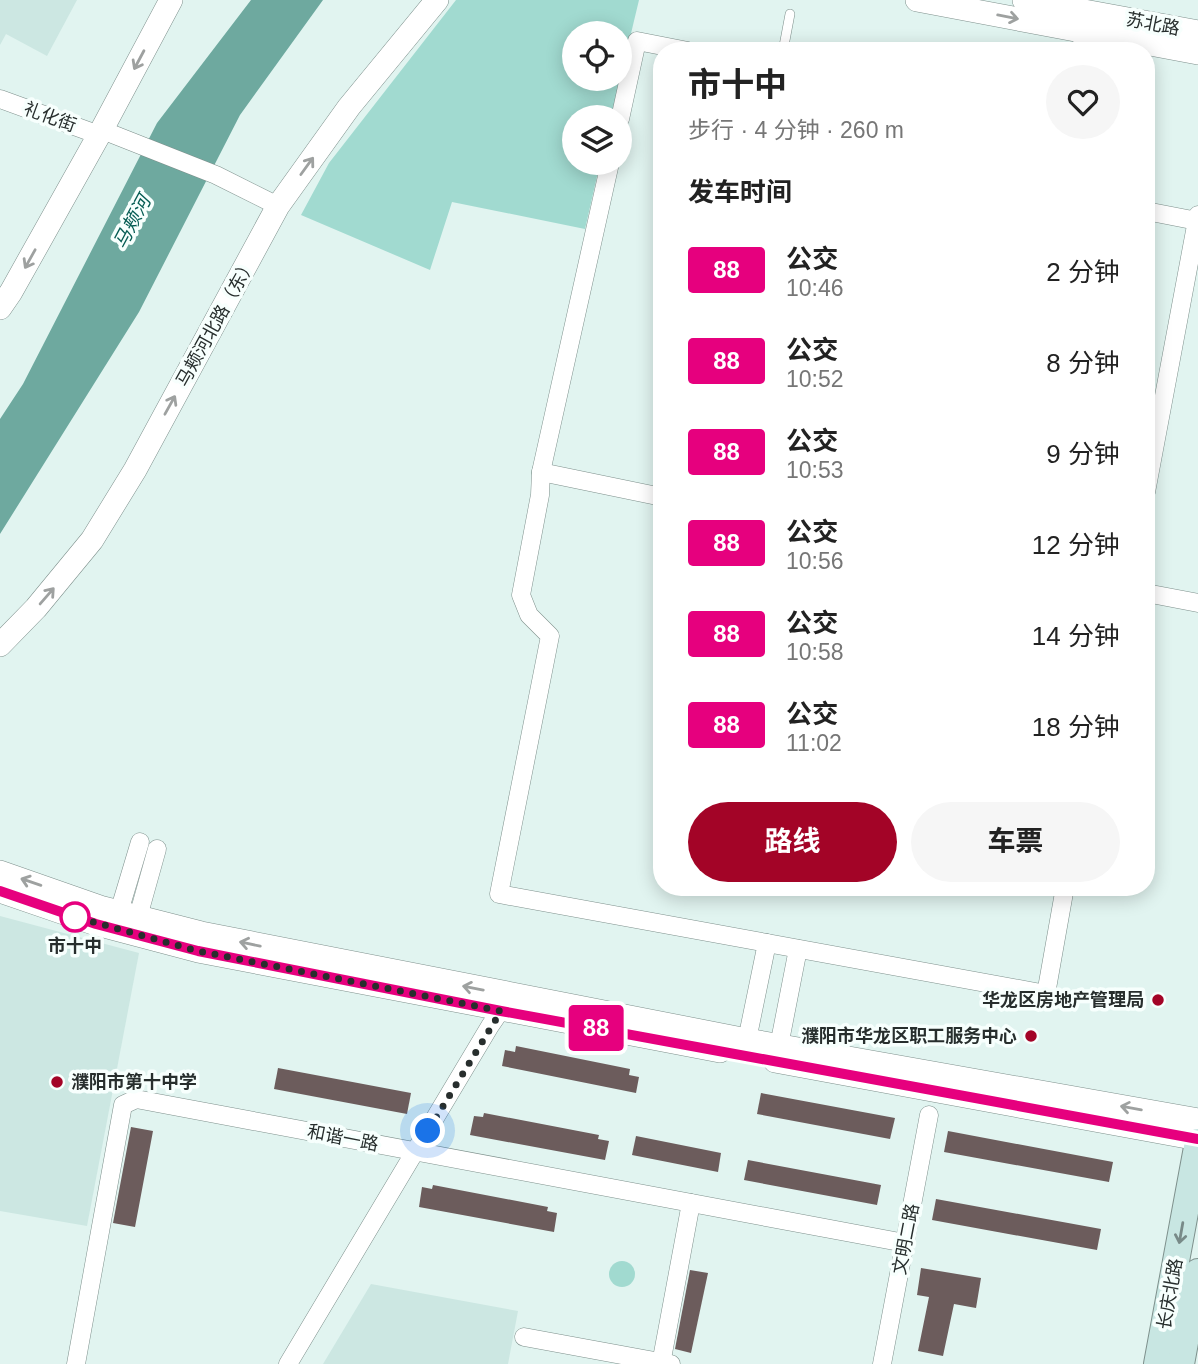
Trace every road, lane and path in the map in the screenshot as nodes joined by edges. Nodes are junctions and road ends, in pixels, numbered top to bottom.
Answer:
1 (171, 0) edge
2 (436, 0) edge
3 (917, 0) edge
4 (1024, 0) edge
5 (790, 14) dead end
6 (1198, 32) edge
7 (1082, 41) edge
8 (785, 42) edge
9 (653, 44) edge
10 (1155, 49) edge
11 (1198, 53) edge
12 (0, 99) edge
13 (623, 105) edge
14 (100, 133) junction
15 (607, 175) edge
16 (278, 206) junction
17 (1155, 212) edge
18 (1197, 218) edge
19 (0, 308) edge
20 (1155, 444) edge
21 (541, 472) junction
22 (653, 494) edge
23 (1155, 595) edge
24 (1198, 603) edge
25 (0, 645) edge
26 (139, 842) dead end
27 (157, 849) dead end
28 (0, 872) edge
29 (0, 891) edge
30 (1063, 896) edge
31 (128, 915) junction
32 (766, 943) junction
33 (798, 949) junction
34 (506, 1003) junction
35 (747, 1040) junction
36 (779, 1046) junction
37 (929, 1115) dead end
38 (1198, 1120) edge
39 (1198, 1140) edge
40 (416, 1152) junction
41 (691, 1203) junction
42 (905, 1243) junction
43 (1197, 1282) edge
44 (524, 1337) dead end
45 (664, 1363) edge
46 (76, 1364) edge
47 (288, 1364) edge
48 (881, 1364) edge
49 (1157, 1364) edge
50 (1181, 1364) edge

1 -> 14 street
16 -> 2 street, 马颊河北路（东）
3 -> 7 street, 苏北路
4 - 6 street, 苏北路
5 - 8 lane
9 - 13 street
10 - 11 street, 苏北路
12 - 14 street, 礼化街
14 - 16 street, 礼化街
14 -> 19 street
15 - 21 street
25 -> 16 street, 马颊河北路（东）
17 - 18 street
18 - 20 street
21 - 22 street
21 - 32 street
23 - 24 street
26 - 31 street
27 - 31 street
31 -> 28 street
29 - 34 street
30 - 33 street
34 -> 31 street
32 - 33 street
32 - 35 street
33 - 36 street
34 - 35 street
34 - 39 street
34 - 40 street
35 - 36 street
38 -> 36 street
37 - 42 street, 文明二路
39 -> 49 main road, 长庆北路
40 - 41 street, 和谐一路
40 - 46 street, 和谐一路
40 - 47 street
41 - 42 street, 和谐一路
41 - 45 street
42 - 48 street, 文明二路
43 - 50 main road, 长庆北路
44 - 45 street

